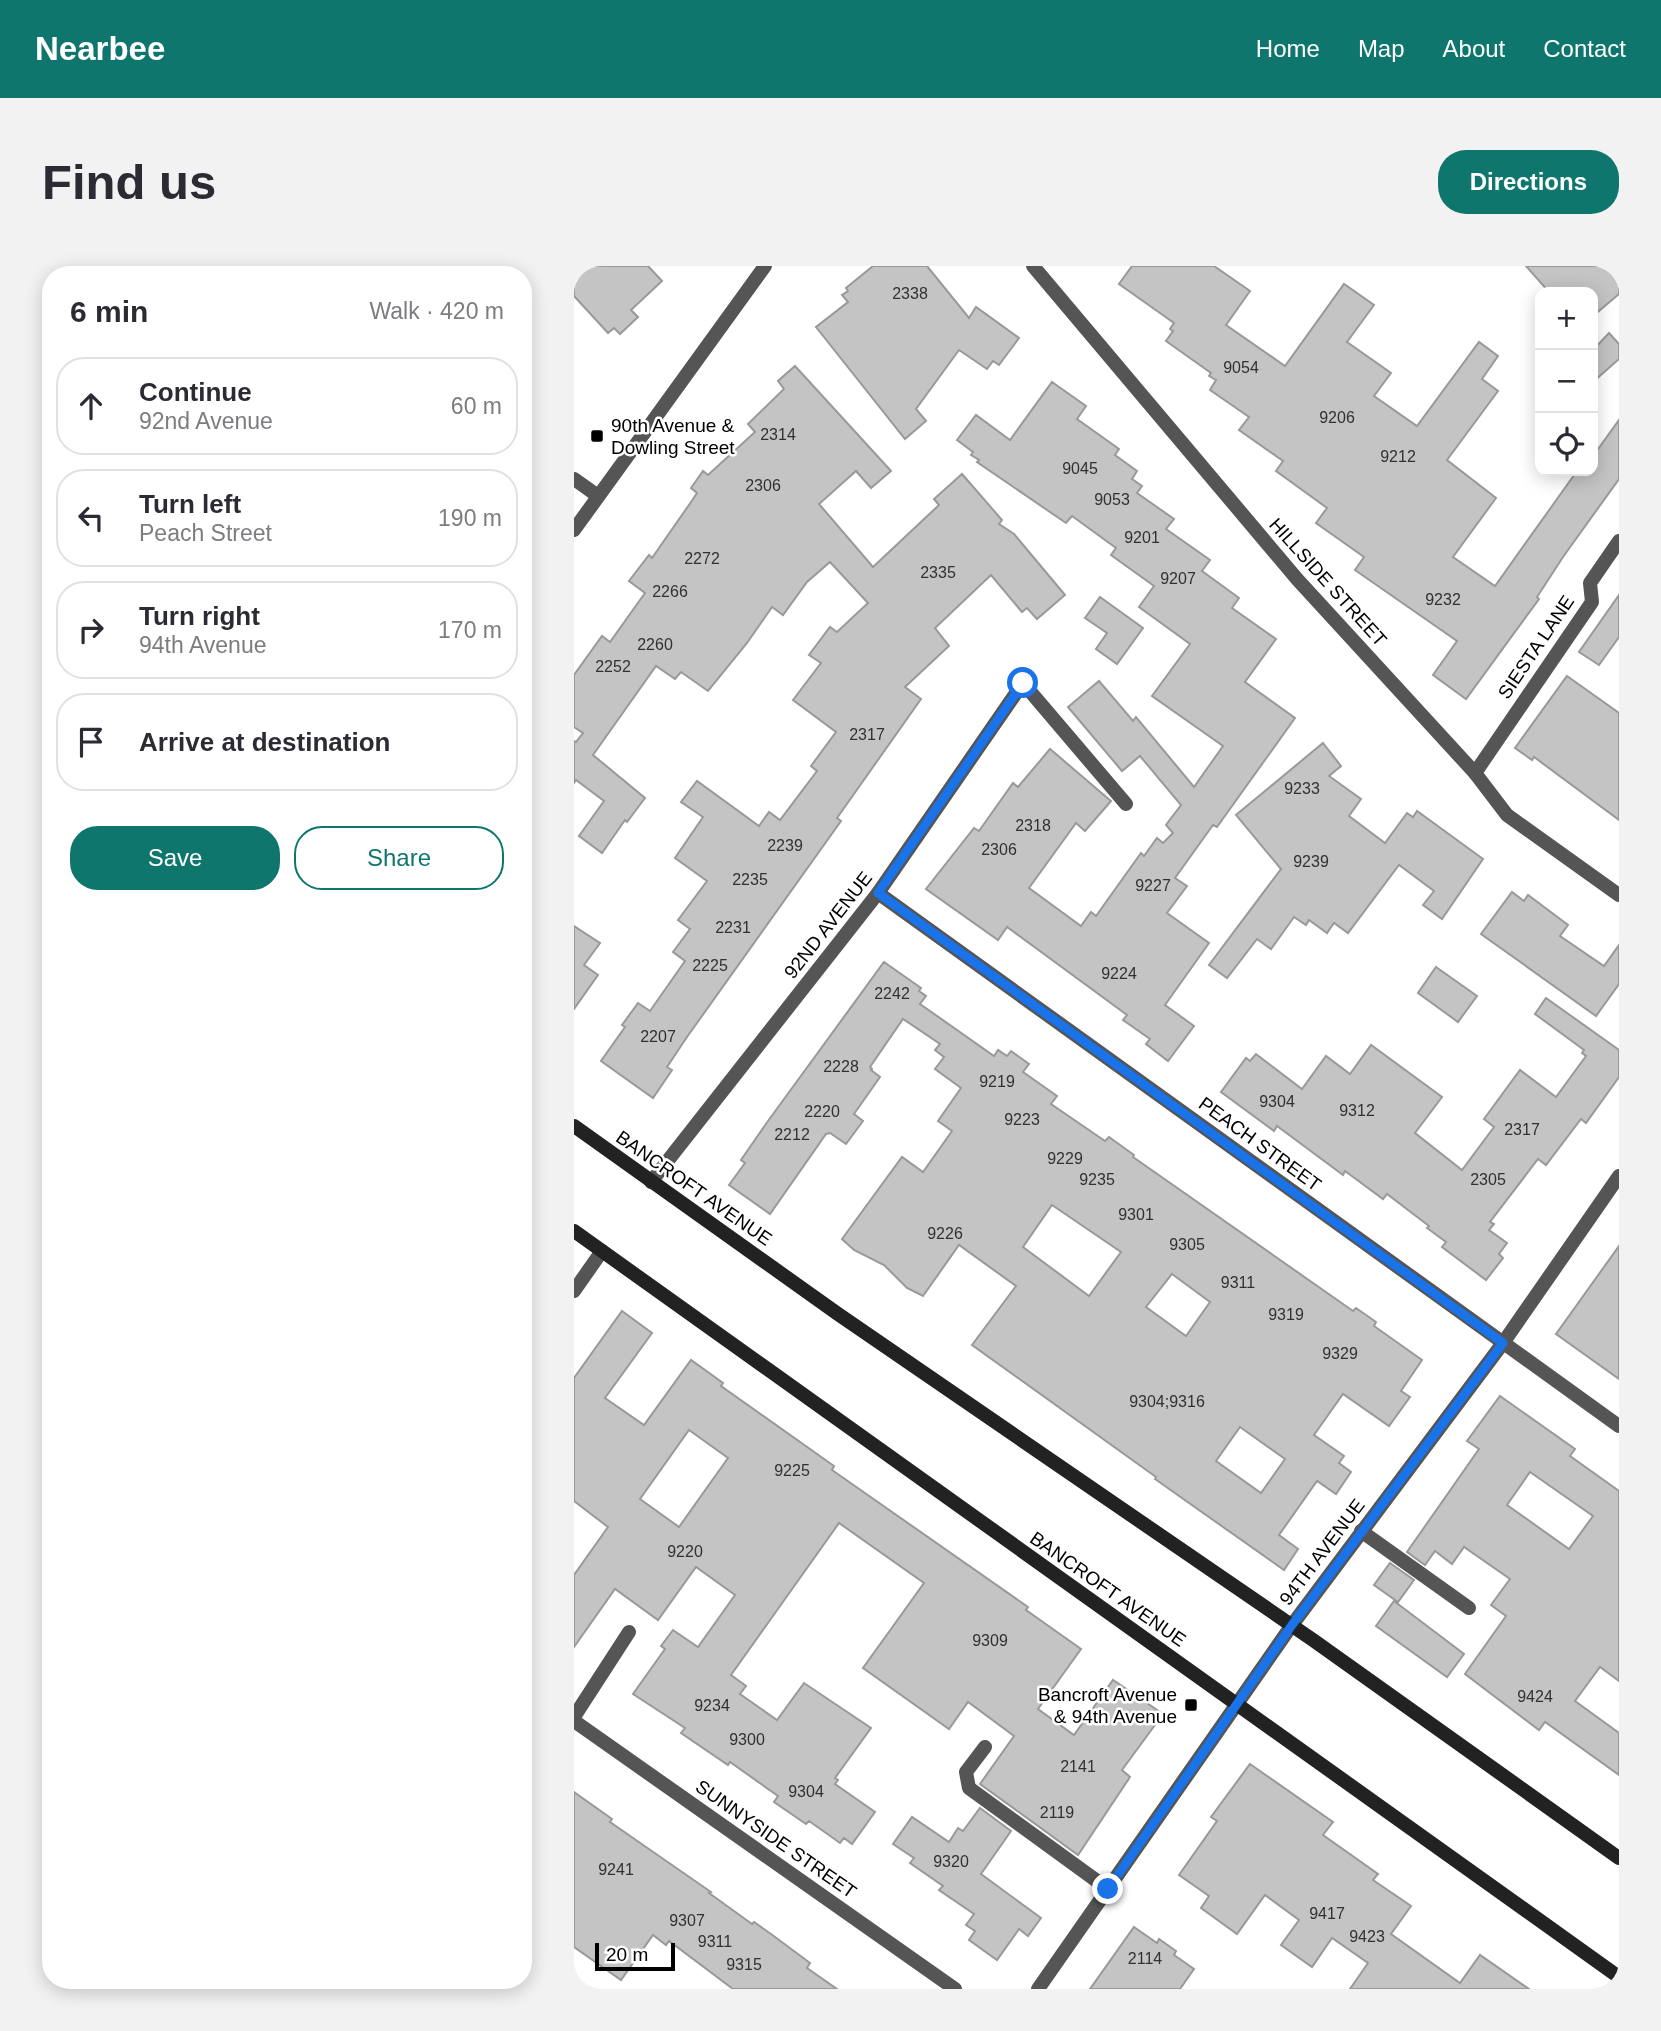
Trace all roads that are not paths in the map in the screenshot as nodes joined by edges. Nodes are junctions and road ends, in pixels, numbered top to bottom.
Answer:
1 (765, 266) edge
2 (1033, 266) edge
3 (574, 479) edge
4 (598, 496) junction
5 (574, 530) edge
6 (1619, 541) edge
7 (1475, 773) junction
8 (1126, 804) dead end
9 (878, 893) junction
10 (1619, 895) edge
11 (574, 1126) edge
12 (1619, 1176) edge
13 (652, 1182) junction
14 (574, 1231) edge
15 (602, 1251) junction
16 (574, 1291) edge
17 (1503, 1343) junction
18 (1619, 1426) edge
19 (1362, 1531) junction
20 (1469, 1608) dead end
21 (1292, 1625) junction
22 (629, 1632) dead end
23 (1236, 1704) junction
24 (574, 1719) edge
25 (985, 1747) dead end
26 (1619, 1858) edge
27 (1108, 1889) junction
28 (1619, 1977) edge
29 (955, 1989) edge
30 (1038, 1989) edge

1 - 4 street
2 - 7 street, HILLSIDE STREET
3 - 4 street
4 - 5 street
6 - 7 street, SIESTA LANE
7 - 10 street, HILLSIDE STREET
8 - 9 street, 92ND AVENUE
9 - 13 street, 92ND AVENUE
9 - 17 street, PEACH STREET
11 - 13 main road, BANCROFT AVENUE
12 - 17 street, 94TH AVENUE
13 - 21 main road, BANCROFT AVENUE
14 - 15 main road, BANCROFT AVENUE
15 - 16 street
15 - 23 main road, BANCROFT AVENUE
17 - 18 street, PEACH STREET
17 - 19 street, 94TH AVENUE
19 - 20 street
19 - 21 street, 94TH AVENUE
21 - 23 street, 94TH AVENUE
21 - 26 main road, BANCROFT AVENUE
22 - 24 street
23 - 27 street, 94TH AVENUE
23 - 28 main road, BANCROFT AVENUE
24 - 29 street, SUNNYSIDE STREET
25 - 27 street
27 - 30 street, 94TH AVENUE

